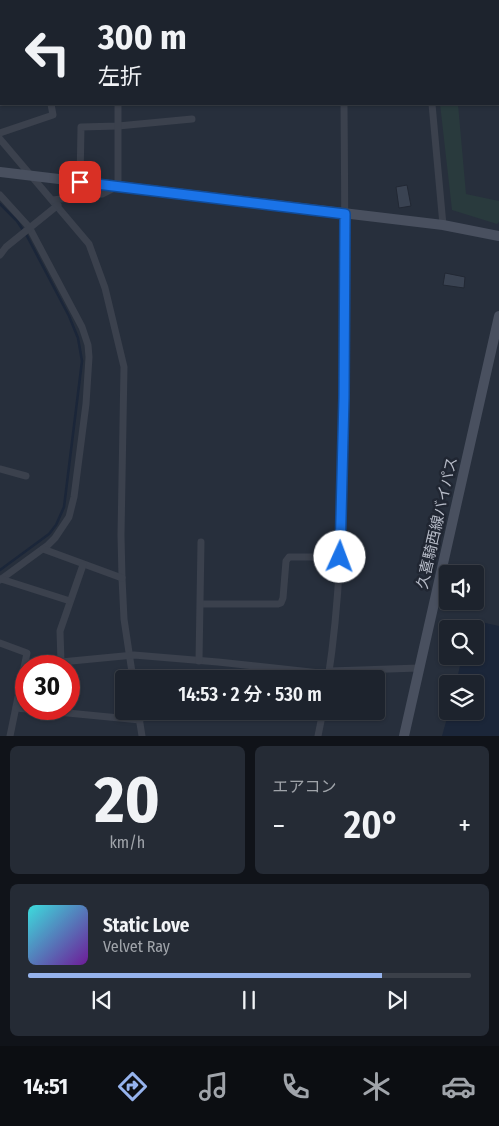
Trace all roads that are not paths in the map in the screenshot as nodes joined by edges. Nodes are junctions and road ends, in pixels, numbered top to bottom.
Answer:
1 (51, 105) edge
2 (118, 105) edge
3 (344, 105) edge
4 (432, 105) edge
5 (192, 119) dead end
6 (118, 126) junction
7 (0, 133) edge
8 (0, 139) edge
9 (0, 172) edge
10 (30, 176) junction
11 (80, 182) junction
12 (118, 186) junction
13 (0, 195) edge
14 (55, 203) junction
15 (345, 214) junction
16 (443, 225) junction
17 (29, 227) junction
18 (499, 236) edge
19 (0, 255) edge
20 (499, 316) edge
21 (0, 469) edge
22 (26, 476) dead end
23 (201, 542) dead end
24 (43, 549) junction
25 (340, 557) junction
26 (83, 564) junction
27 (122, 578) junction
28 (1, 580) edge
29 (70, 600) junction
30 (201, 604) junction
31 (0, 643) edge
32 (27, 655) edge
33 (130, 655) junction
34 (199, 661) junction
35 (419, 668) junction
36 (132, 670) edge
37 (283, 670) edge
38 (330, 670) edge
39 (385, 671) edge
40 (15, 713) edge
41 (80, 714) edge
42 (115, 718) edge
43 (140, 720) edge
44 (321, 720) edge
45 (10, 736) edge
46 (142, 736) edge
47 (318, 736) edge
48 (404, 736) edge

1 - 7 street
2 - 6 street
3 - 15 street
4 - 16 street
5 - 6 street
6 - 11 street
6 - 12 street
8 - 10 street
9 - 10 street
10 - 11 street
10 - 14 street
11 - 12 street
12 - 14 street
12 - 15 street
13 - 17 street
14 - 17 street
14 - 27 street
15 - 16 street
15 - 25 street
16 - 18 street
17 - 19 street
17 - 24 street
20 - 35 street, 久喜騎西線バイパス
21 - 22 street
23 - 30 street
24 - 26 street
24 - 28 street
25 - 30 street
25 - 38 street
26 - 27 street
26 - 29 street
27 - 33 street
28 - 29 street
29 - 33 street
30 - 34 street
31 - 32 street
33 - 34 street
33 - 36 street
34 - 37 street
35 - 39 street
35 - 48 street, 久喜騎西線バイパス
40 - 45 street
41 - 42 street
43 - 46 street
44 - 47 street

